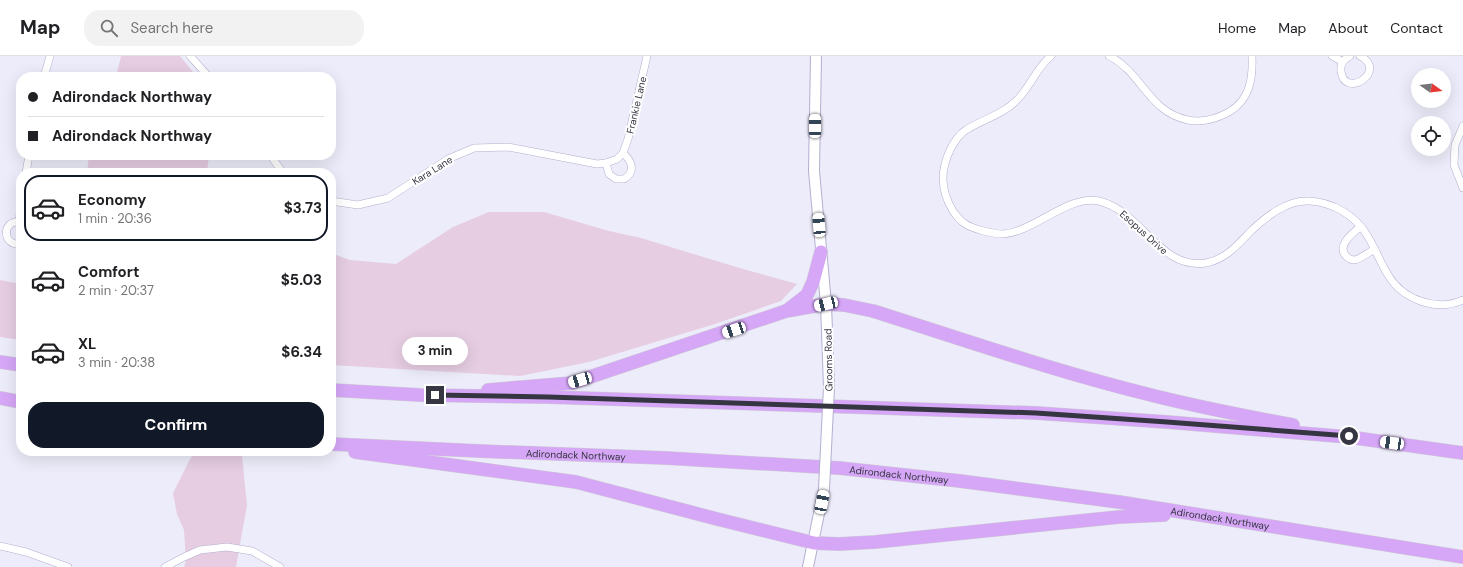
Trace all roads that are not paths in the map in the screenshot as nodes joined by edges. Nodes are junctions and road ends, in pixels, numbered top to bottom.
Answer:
1 (50, 56) edge
2 (190, 56) edge
3 (647, 56) edge
4 (816, 56) edge
5 (1051, 56) edge
6 (1109, 56) edge
7 (1253, 56) edge
8 (1332, 56) edge
9 (1350, 56) edge
10 (1360, 56) edge
11 (1342, 62) junction
12 (45, 72) edge
13 (204, 72) edge
14 (1463, 126) edge
15 (622, 153) junction
16 (606, 163) junction
17 (1463, 188) edge
18 (336, 202) edge
19 (16, 221) edge
20 (1360, 227) junction
21 (16, 243) edge
22 (1375, 249) junction
23 (821, 252) junction
24 (1463, 300) edge
25 (826, 304) junction
26 (786, 311) junction
27 (0, 362) edge
28 (16, 364) edge
29 (336, 390) edge
30 (420, 395) junction
31 (0, 398) edge
32 (16, 401) edge
33 (1349, 436) junction
34 (336, 444) edge
35 (336, 450) edge
36 (1463, 453) edge
37 (1192, 513) junction
38 (814, 543) junction
39 (0, 546) edge
40 (1463, 557) edge
41 (68, 567) edge
42 (165, 567) edge
43 (280, 567) edge
44 (808, 567) edge

1 - 12 street
2 - 13 street
3 - 15 street, Frankie Lane
4 - 23 street, Grooms Road
5 - 20 street, Esopus Drive
6 - 7 street
8 - 11 street
9 - 11 street
10 - 11 street
14 - 17 street
15 - 16 street
15 - 16 street
16 - 18 street, Kara Lane
19 - 21 street
20 - 22 street, Esopus Drive
20 - 22 street
22 - 24 street, Esopus Drive
23 - 25 street, Grooms Road
23 - 26 highway
25 - 26 highway
25 - 33 highway
25 - 38 street, Grooms Road, bridge
26 - 30 highway
27 - 28 highway
29 - 30 highway
30 - 33 highway
31 - 32 highway
33 - 36 highway
34 - 37 highway, Adirondack Northway
35 - 38 highway
37 - 38 highway
37 - 40 highway, Adirondack Northway
38 - 44 street, Grooms Road
39 - 41 street
42 - 43 street

